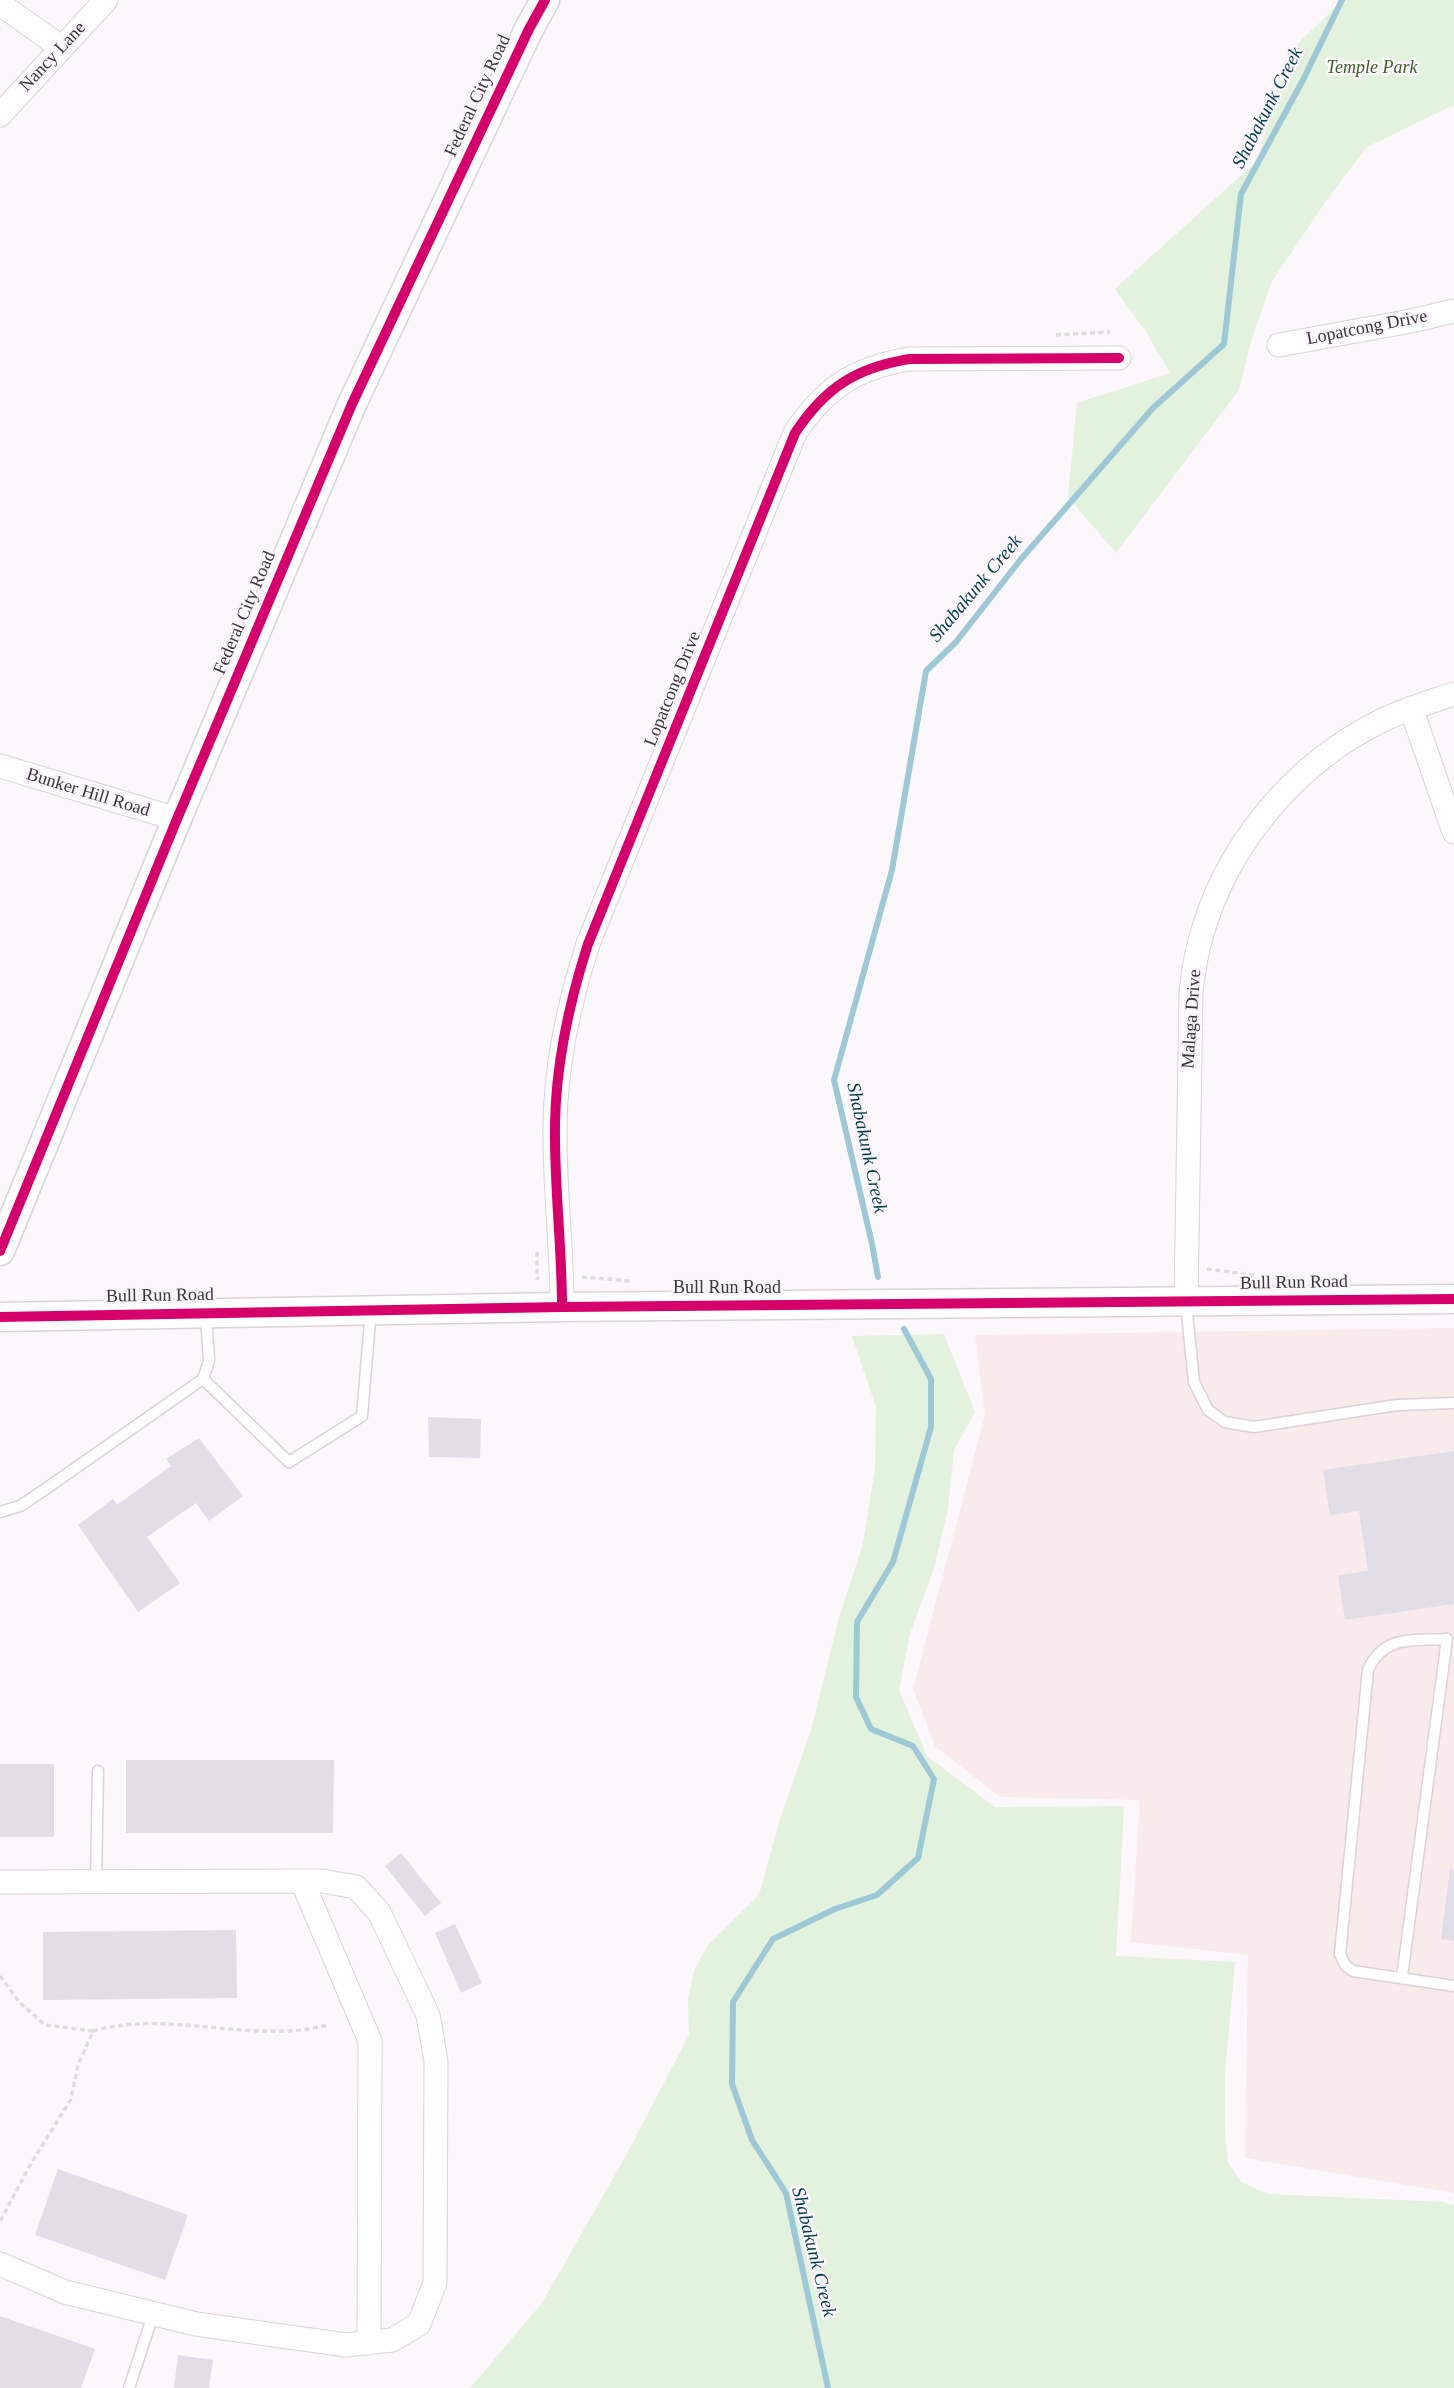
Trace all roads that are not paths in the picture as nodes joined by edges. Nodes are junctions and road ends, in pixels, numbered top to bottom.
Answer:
1 (106, 0) edge
2 (545, 0) edge
3 (0, 4) edge
4 (62, 48) junction
5 (0, 115) edge
6 (1454, 311) edge
7 (1279, 345) dead end
8 (1119, 358) dead end
9 (1454, 694) edge
10 (1412, 708) junction
11 (0, 766) edge
12 (177, 819) junction
13 (1454, 832) edge
14 (0, 1251) edge
15 (1454, 1299) edge
16 (1186, 1301) junction
17 (562, 1307) junction
18 (372, 1309) junction
19 (206, 1313) junction
20 (0, 1317) edge
21 (204, 1379) junction
22 (1454, 1403) edge
23 (0, 1512) edge
24 (1451, 1639) edge
25 (98, 1771) dead end
26 (96, 1880) junction
27 (302, 1881) junction
28 (0, 1882) edge
29 (1402, 1978) junction
30 (1454, 1986) edge
31 (0, 2264) edge
32 (153, 2315) junction
33 (369, 2343) junction
34 (129, 2388) edge

1 - 4 street, Nancy Lane
2 - 12 street, Federal City Road
3 - 4 street
4 - 5 street, Nancy Lane
6 - 7 street, Lopatcong Drive
8 - 17 street, Lopatcong Drive
9 - 10 street, Malaga Drive
10 - 13 street
10 - 16 street, Malaga Drive
11 - 12 street, Bunker Hill Road
12 - 14 street, Federal City Road
15 - 16 street, Bull Run Road
16 - 17 street, Bull Run Road
16 - 22 lane
17 - 18 street, Bull Run Road
18 - 19 street, Bull Run Road
18 - 21 lane
19 - 20 street, Bull Run Road
19 - 21 lane
21 - 23 lane
24 - 29 lane
24 - 29 lane
25 - 26 lane
26 - 27 street
26 - 28 street
27 - 33 street
27 - 33 street
29 - 30 lane
31 - 32 street
32 - 33 street
32 - 34 lane

